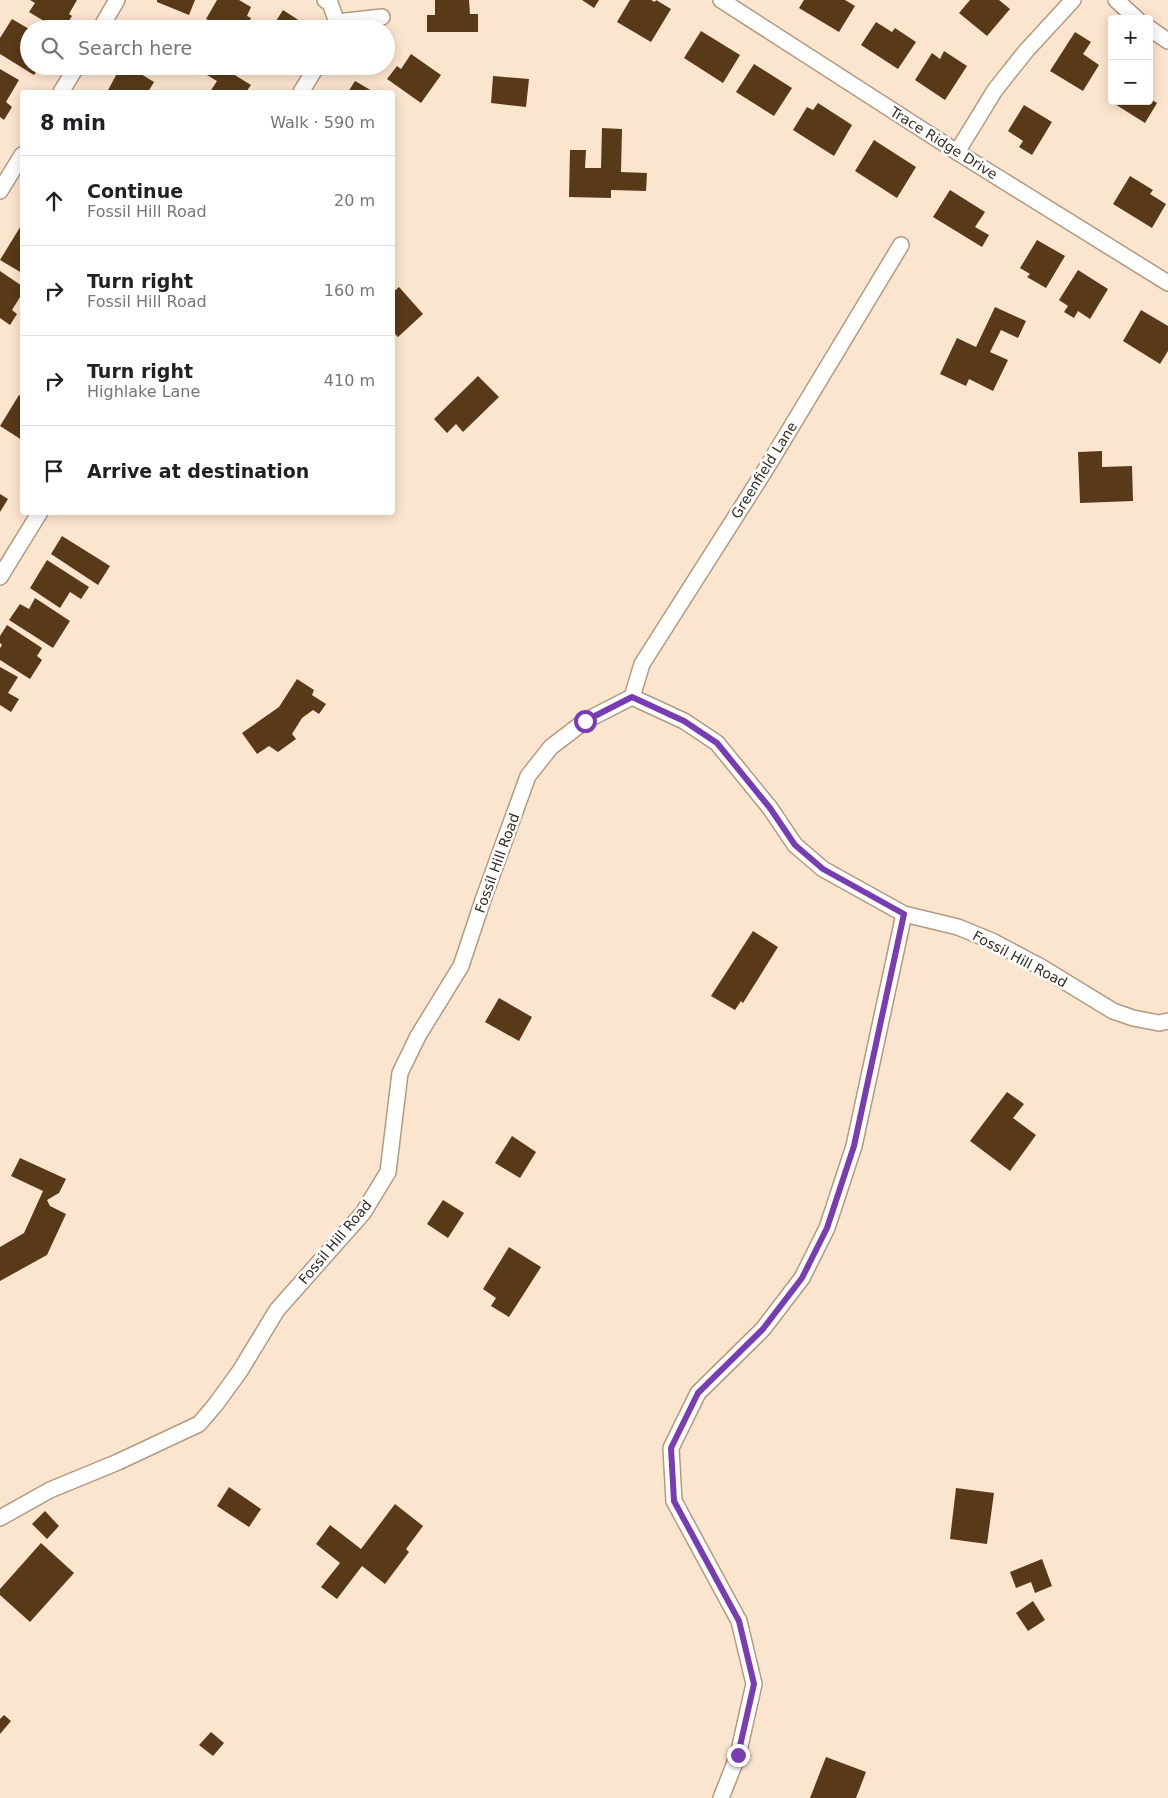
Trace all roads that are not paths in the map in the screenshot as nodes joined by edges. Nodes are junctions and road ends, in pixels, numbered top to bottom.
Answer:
1 (117, 0) edge
2 (325, 0) edge
3 (721, 0) edge
4 (1073, 0) edge
5 (1116, 0) edge
6 (1133, 15) edge
7 (382, 17) dead end
8 (105, 20) edge
9 (335, 20) edge
10 (365, 20) edge
11 (1153, 31) edge
12 (1168, 41) edge
13 (71, 75) edge
14 (311, 75) edge
15 (62, 90) edge
16 (302, 90) edge
17 (958, 152) junction
18 (20, 158) edge
19 (0, 191) edge
20 (901, 245) dead end
21 (1168, 283) edge
22 (38, 515) edge
23 (0, 577) edge
24 (632, 697) junction
25 (904, 914) junction
26 (1168, 1021) edge
27 (0, 1518) edge
28 (721, 1798) edge

1 - 8 street
2 - 9 street
3 - 17 street, Trace Ridge Drive
4 - 17 street
5 - 6 street
7 - 10 street
11 - 12 street
13 - 15 street
14 - 16 street
17 - 21 street, Trace Ridge Drive
18 - 19 street
20 - 24 street, Greenfield Lane
22 - 23 street
24 - 25 street, Fossil Hill Road
24 - 27 street, Fossil Hill Road
25 - 26 street, Fossil Hill Road
25 - 28 street

